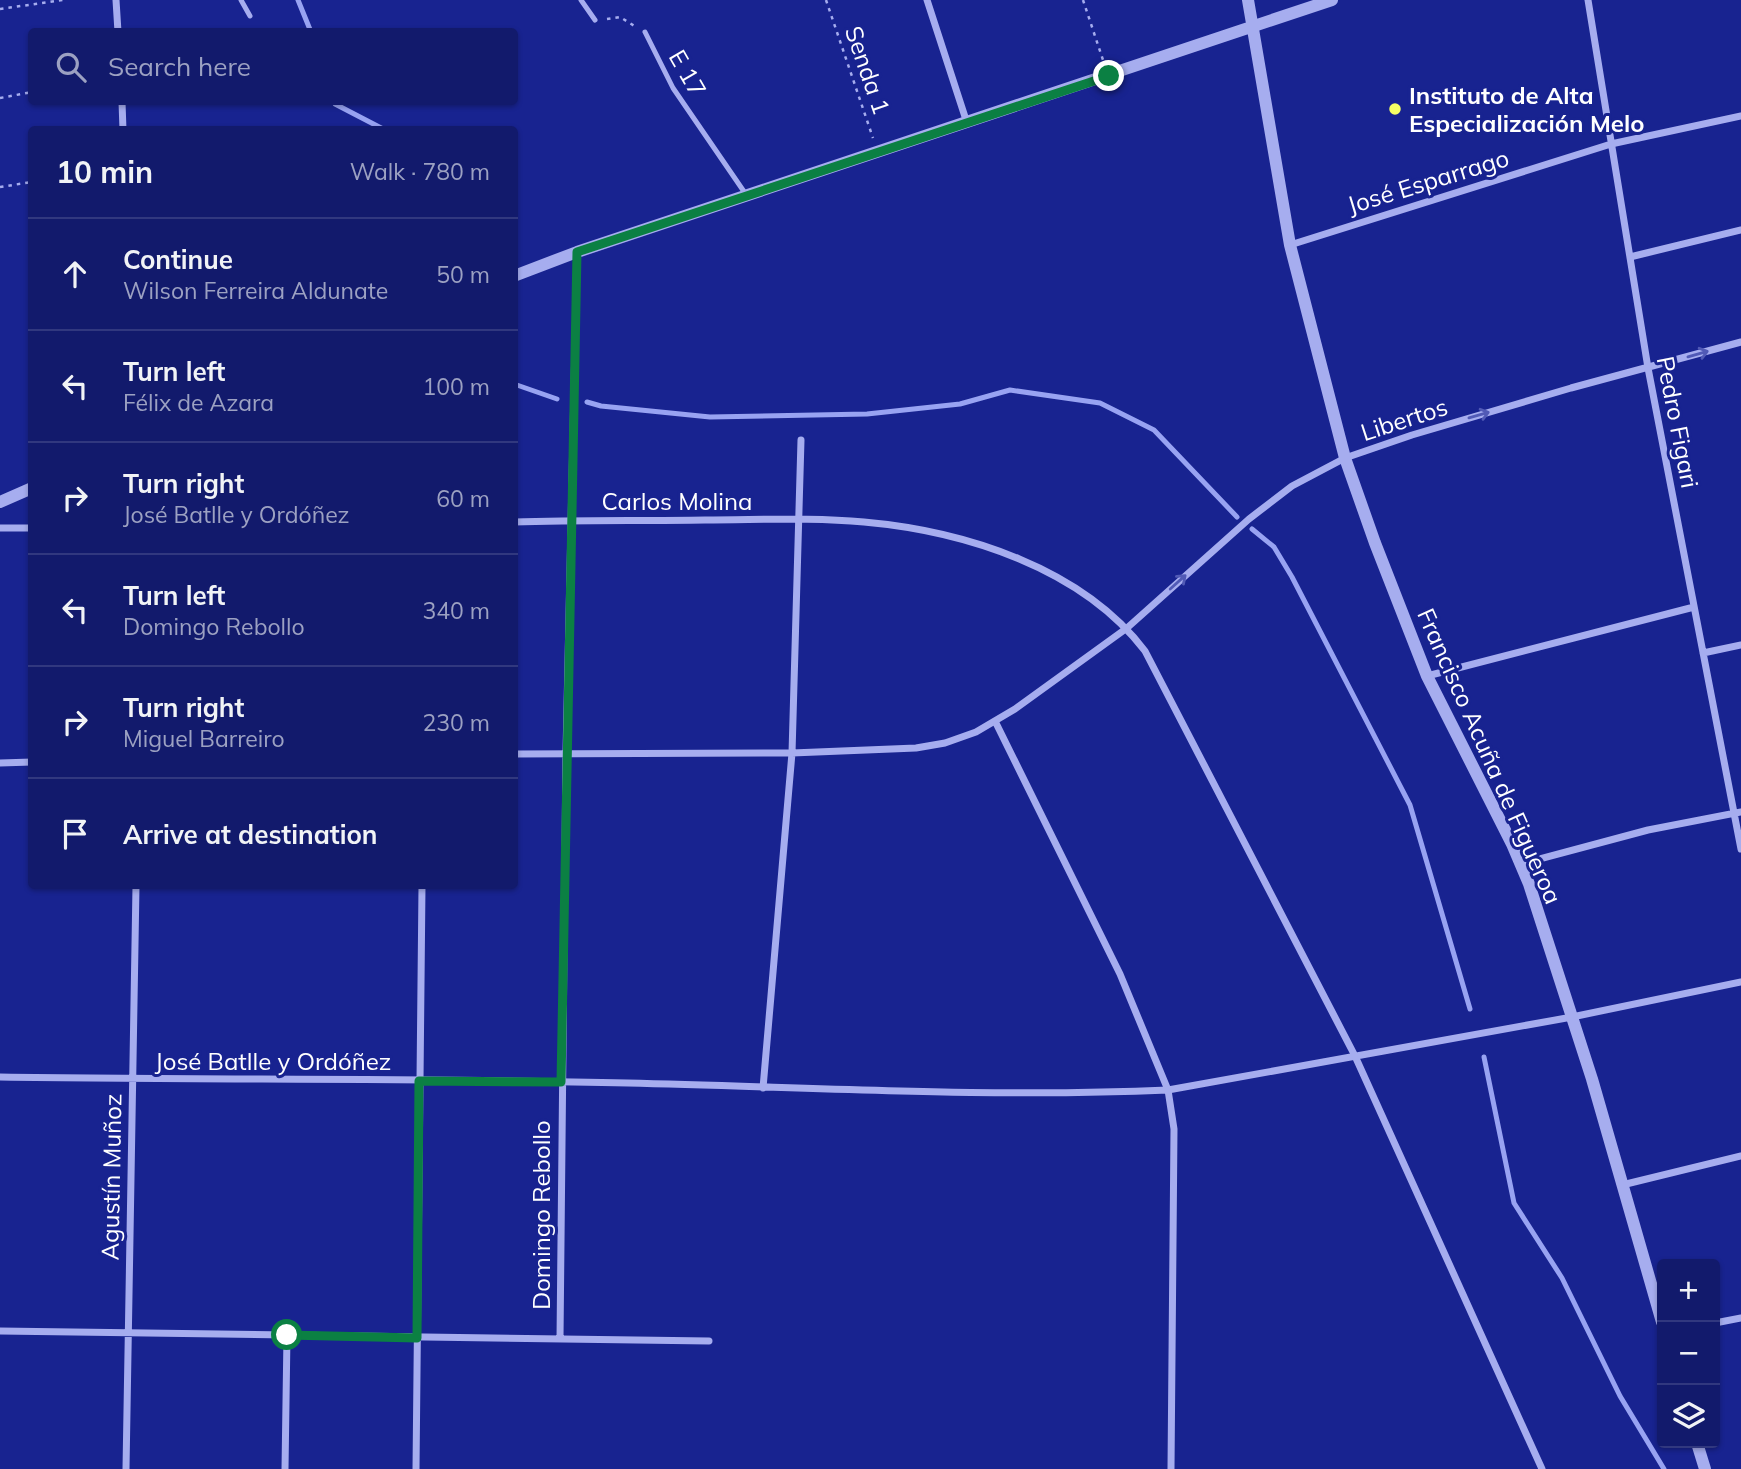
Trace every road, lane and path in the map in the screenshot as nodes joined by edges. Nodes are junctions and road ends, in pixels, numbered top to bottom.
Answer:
1 (64, 0) edge
2 (116, 0) edge
3 (241, 0) edge
4 (581, 0) edge
5 (826, 0) edge
6 (927, 0) edge
7 (1083, 0) edge
8 (1248, 0) edge
9 (1332, 0) edge
10 (1588, 0) edge
11 (0, 9) edge
12 (250, 16) dead end
13 (595, 20) joint
14 (1252, 26) junction
15 (118, 28) edge
16 (645, 32) joint
17 (1109, 76) junction
18 (28, 93) edge
19 (0, 98) edge
20 (122, 105) edge
21 (1741, 116) edge
22 (967, 122) junction
23 (123, 126) edge
24 (1611, 144) junction
25 (877, 151) junction
26 (28, 183) edge
27 (0, 187) edge
28 (747, 196) junction
29 (1741, 230) edge
30 (1290, 245) junction
31 (577, 252) junction
32 (1630, 257) junction
33 (518, 274) edge
34 (1741, 342) edge
35 (1648, 368) junction
36 (801, 440) dead end
37 (1345, 458) junction
38 (28, 490) edge
39 (0, 502) edge
40 (572, 520) junction
41 (798, 520) junction
42 (518, 522) edge
43 (0, 528) edge
44 (28, 528) edge
45 (1694, 607) junction
46 (1128, 628) junction
47 (1741, 645) edge
48 (1703, 653) junction
49 (1427, 677) junction
50 (995, 721) junction
51 (566, 753) junction
52 (792, 753) junction
53 (518, 754) edge
54 (28, 762) edge
55 (0, 763) edge
56 (1738, 813) edge
57 (1741, 849) edge
58 (1521, 864) junction
59 (136, 889) edge
60 (422, 889) edge
61 (1741, 982) edge
62 (1572, 1017) junction
63 (1355, 1056) junction
64 (0, 1077) edge
65 (132, 1079) junction
66 (419, 1081) junction
67 (561, 1082) junction
68 (764, 1088) junction
69 (1168, 1090) junction
70 (1741, 1156) edge
71 (1622, 1185) junction
72 (1657, 1305) edge
73 (1741, 1318) edge
74 (1720, 1321) edge
75 (0, 1331) edge
76 (127, 1333) junction
77 (287, 1335) junction
78 (417, 1338) junction
79 (560, 1339) junction
80 (709, 1341) dead end
81 (1699, 1448) edge
82 (126, 1469) edge
83 (285, 1469) edge
84 (416, 1469) edge
85 (1171, 1469) edge
86 (1542, 1469) edge
87 (1705, 1469) edge

1 - 11 path
2 - 15 street
3 - 12 lane
4 - 13 lane
5 - 25 path, Senda 1
6 - 22 street
7 - 17 path
8 - 14 street, Francisco Acuña de Figueroa
9 - 14 street
10 - 24 street, Pedro Figari
13 - 16 path, E 17
14 - 17 street
14 - 30 street, Francisco Acuña de Figueroa
16 - 28 lane, E 17
17 - 22 street
18 - 19 path
20 - 23 street
21 - 24 street, José Esparrago
22 - 25 street
24 - 30 street, José Esparrago
24 - 32 street, Pedro Figari
25 - 28 street
26 - 27 path
28 - 31 street
29 - 32 street
30 - 37 street, Francisco Acuña de Figueroa
31 - 33 street
31 - 40 street, Domingo Rebollo
32 - 35 street, Pedro Figari
35 -> 34 street, Libertos
37 -> 35 street, Libertos
35 - 45 street, Pedro Figari
36 - 41 street
46 -> 37 street, Libertos
37 - 49 street, Francisco Acuña de Figueroa
38 - 39 street
40 - 41 street, Carlos Molina
40 - 42 street, Carlos Molina
40 - 51 street, Domingo Rebollo
41 - 46 street, Carlos Molina
41 - 52 street
43 - 44 street
45 - 48 street, Pedro Figari
45 - 49 street
46 - 50 street, Libertos
46 - 63 street, Carlos Molina
47 - 48 street
48 - 56 street, Pedro Figari
49 - 58 street, Francisco Acuña de Figueroa
50 - 52 street, Libertos
50 - 69 street
51 - 52 street, Libertos
51 - 53 street, Libertos
51 - 67 street, Domingo Rebollo
52 - 68 street
54 - 55 street
56 - 57 street, Pedro Figari
56 - 58 street
58 - 62 street, Francisco Acuña de Figueroa
59 - 65 street, Agustín Muñoz
60 - 66 street
61 - 62 street, José Batlle y Ordóñez
62 - 63 street, José Batlle y Ordóñez
62 - 71 street, Francisco Acuña de Figueroa
63 - 69 street, José Batlle y Ordóñez
63 - 86 street, Carlos Molina
64 - 65 street, José Batlle y Ordóñez
65 - 66 street, José Batlle y Ordóñez
65 - 76 street, Agustín Muñoz
66 - 67 street, José Batlle y Ordóñez
66 - 78 street
67 - 68 street, José Batlle y Ordóñez
67 - 79 street, Domingo Rebollo
68 - 69 street, José Batlle y Ordóñez
69 - 85 street
70 - 71 street
71 - 72 street, Francisco Acuña de Figueroa
73 - 74 street
75 - 76 street
76 - 77 street
76 - 82 street, Agustín Muñoz
77 - 78 street
77 - 83 street
78 - 79 street
78 - 84 street
79 - 80 street
81 - 87 street

